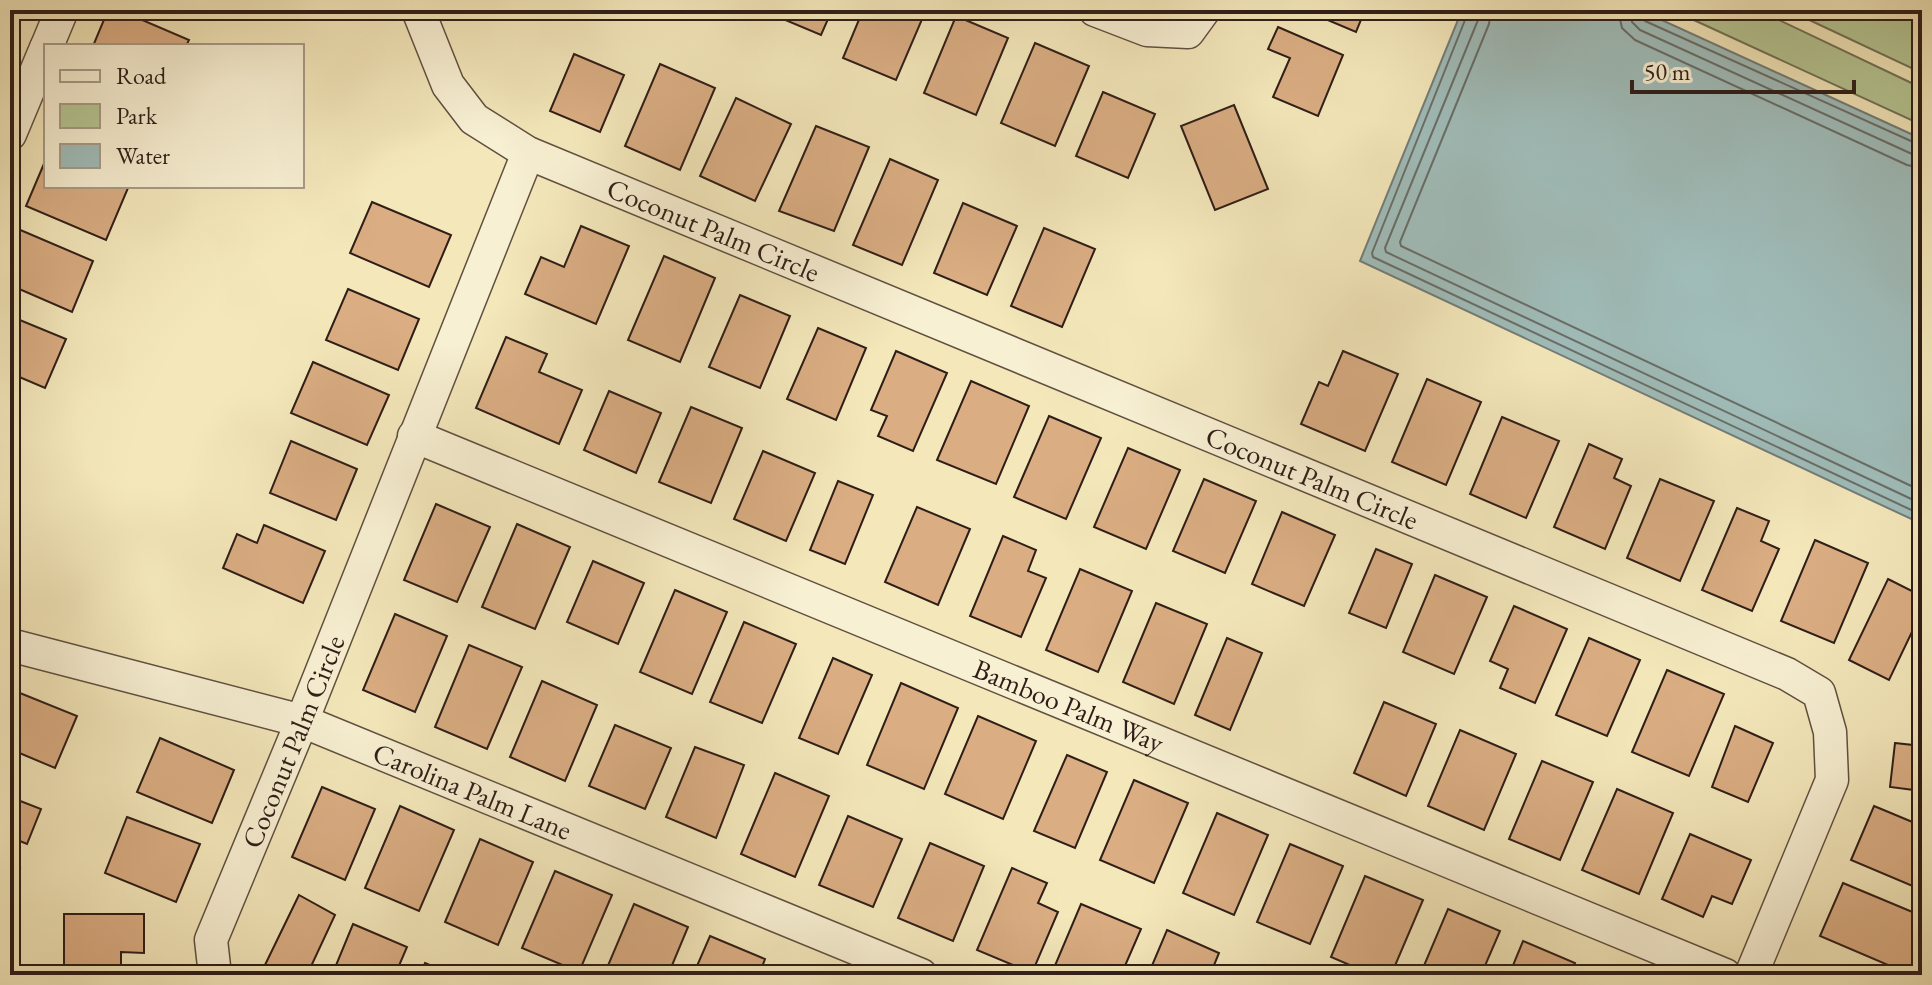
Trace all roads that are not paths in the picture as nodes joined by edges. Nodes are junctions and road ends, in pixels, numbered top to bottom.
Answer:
1 (62, 10) edge
2 (418, 10) edge
3 (1095, 10) edge
4 (1204, 10) edge
5 (47, 44) edge
6 (44, 52) edge
7 (10, 134) edge
8 (528, 153) junction
9 (414, 436) junction
10 (10, 645) edge
11 (302, 721) junction
12 (215, 975) edge
13 (921, 975) edge
14 (1725, 975) edge
15 (1751, 975) edge

1 - 5 street
2 - 8 street, Coconut Palm Circle
3 - 4 street
6 - 7 street
8 - 9 street, Coconut Palm Circle
8 - 15 street, Coconut Palm Circle
9 - 11 street, Coconut Palm Circle
9 - 14 street, Bamboo Palm Way
10 - 11 street, Carolina Palm Lane
11 - 12 street, Coconut Palm Circle
11 - 13 street, Carolina Palm Lane

